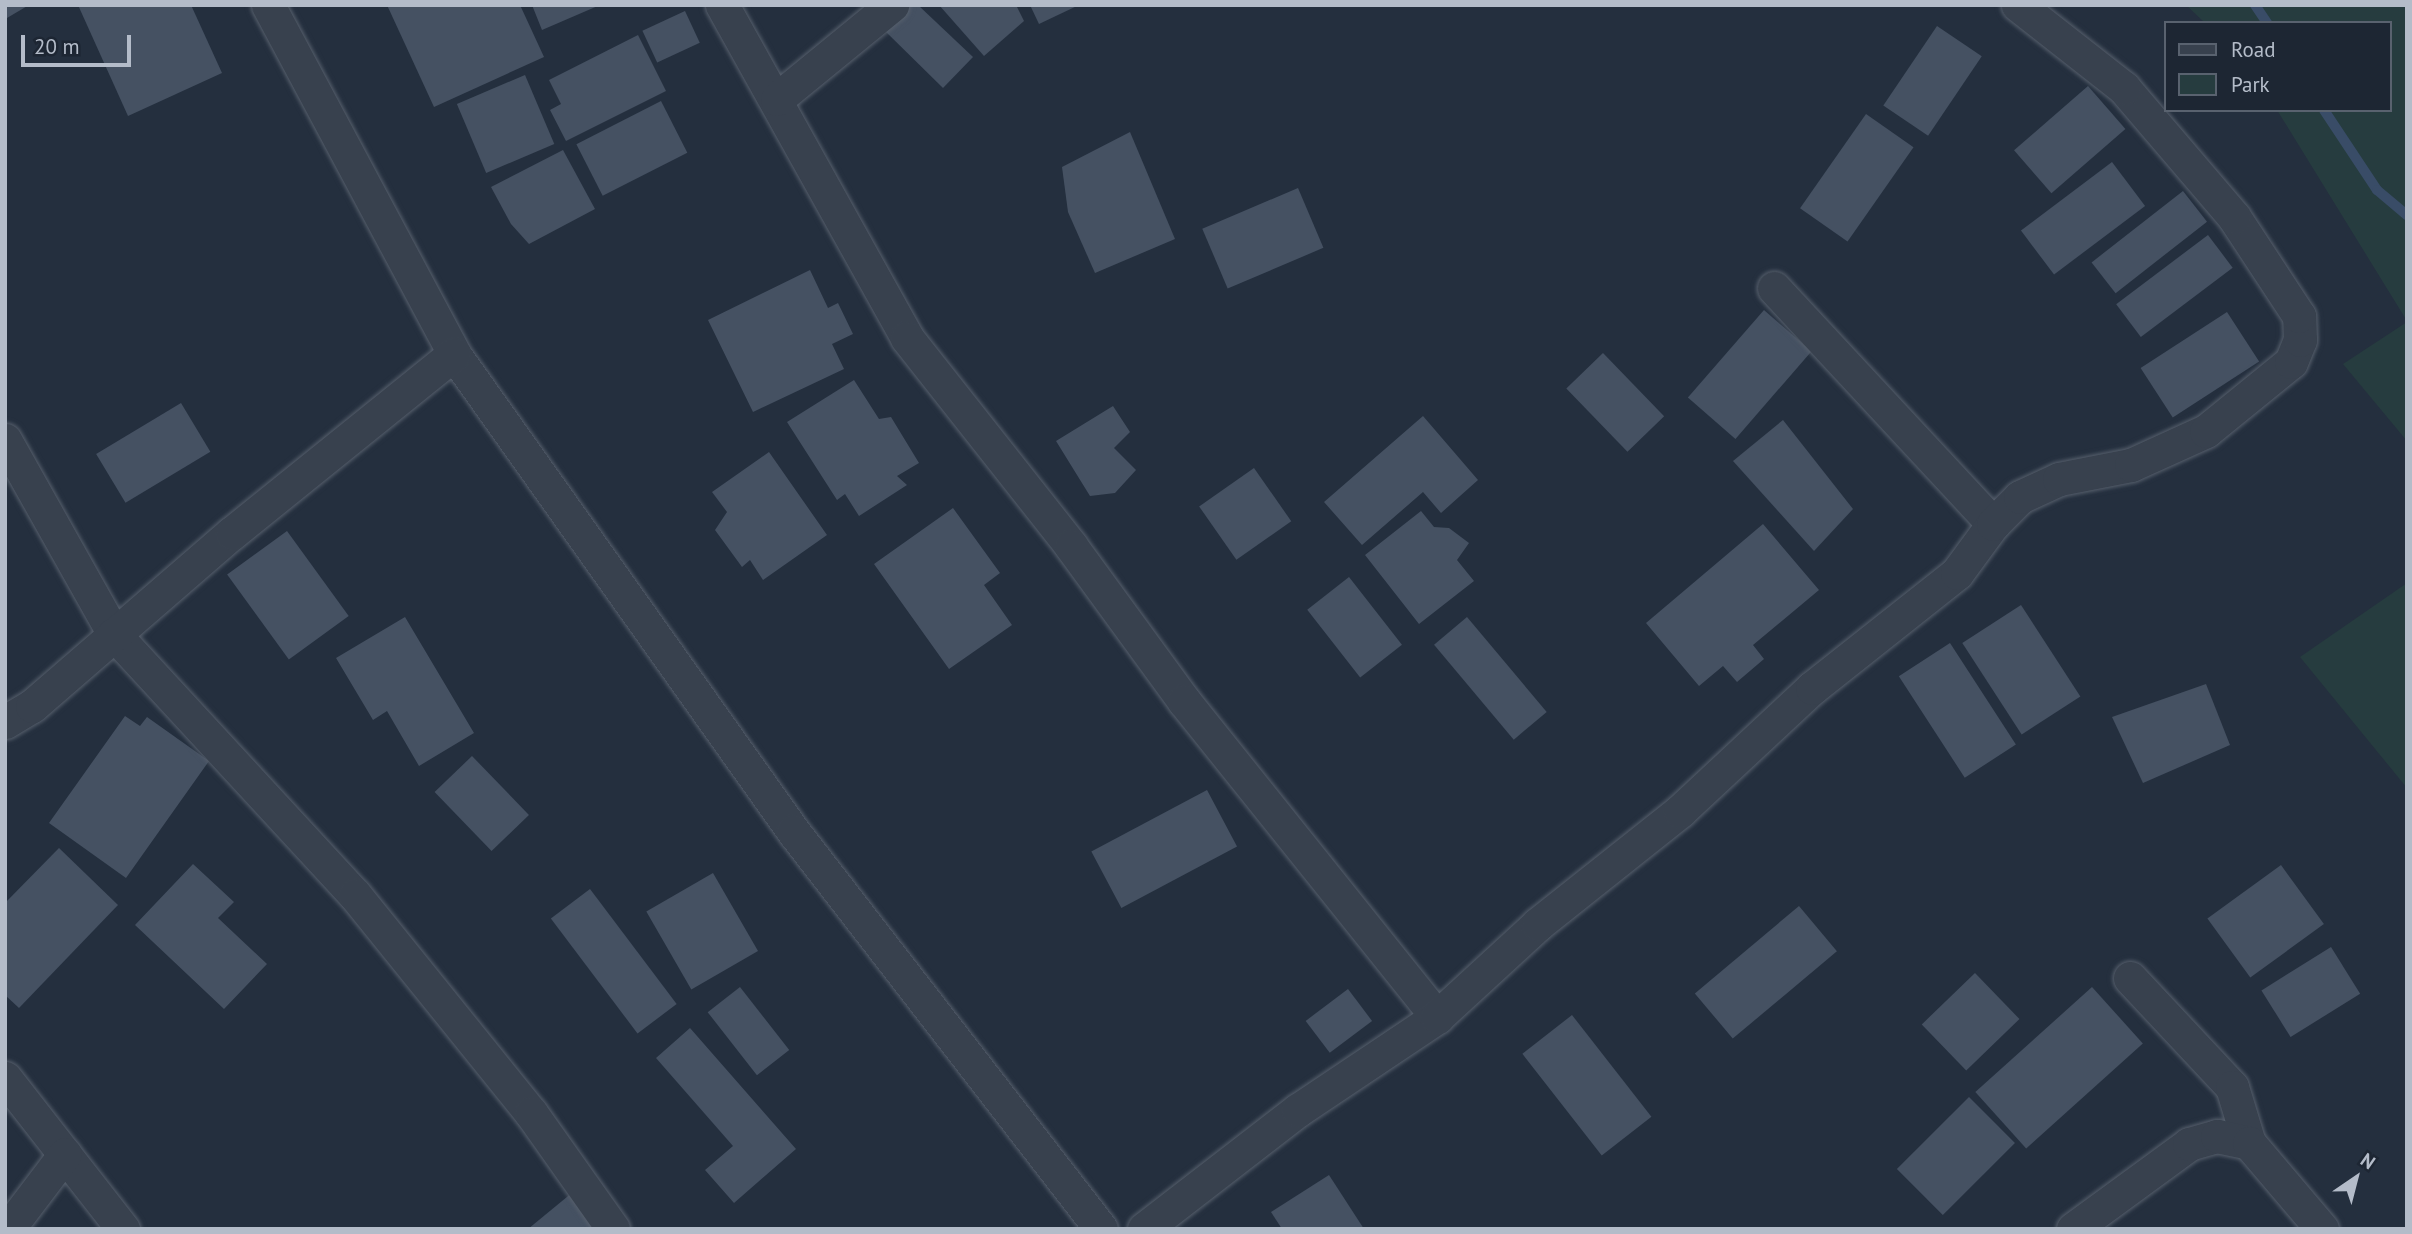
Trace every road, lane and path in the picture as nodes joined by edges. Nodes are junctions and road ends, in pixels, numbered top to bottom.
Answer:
1 (268, 5) edge
2 (722, 5) edge
3 (892, 5) edge
4 (2018, 5) edge
5 (777, 99) junction
6 (1774, 288) dead end
7 (454, 354) junction
8 (5, 440) edge
9 (1993, 524) junction
10 (114, 634) junction
11 (5, 722) edge
12 (2130, 978) dead end
13 (1437, 1017) junction
14 (5, 1079) edge
15 (2249, 1143) junction
16 (65, 1154) junction
17 (8, 1229) edge
18 (122, 1229) edge
19 (613, 1229) edge
20 (1101, 1229) edge
21 (1144, 1229) edge
22 (2073, 1229) edge
23 (2322, 1229) edge

1 - 7 street
2 - 5 street
3 - 5 street
4 - 9 street
5 - 13 street
6 - 9 street
7 - 10 street
7 - 20 street
8 - 10 street
9 - 13 street
10 - 11 street
10 - 19 street
12 - 15 street
13 - 21 street
14 - 16 street
15 - 22 street
15 - 23 street
16 - 17 street
16 - 18 street

